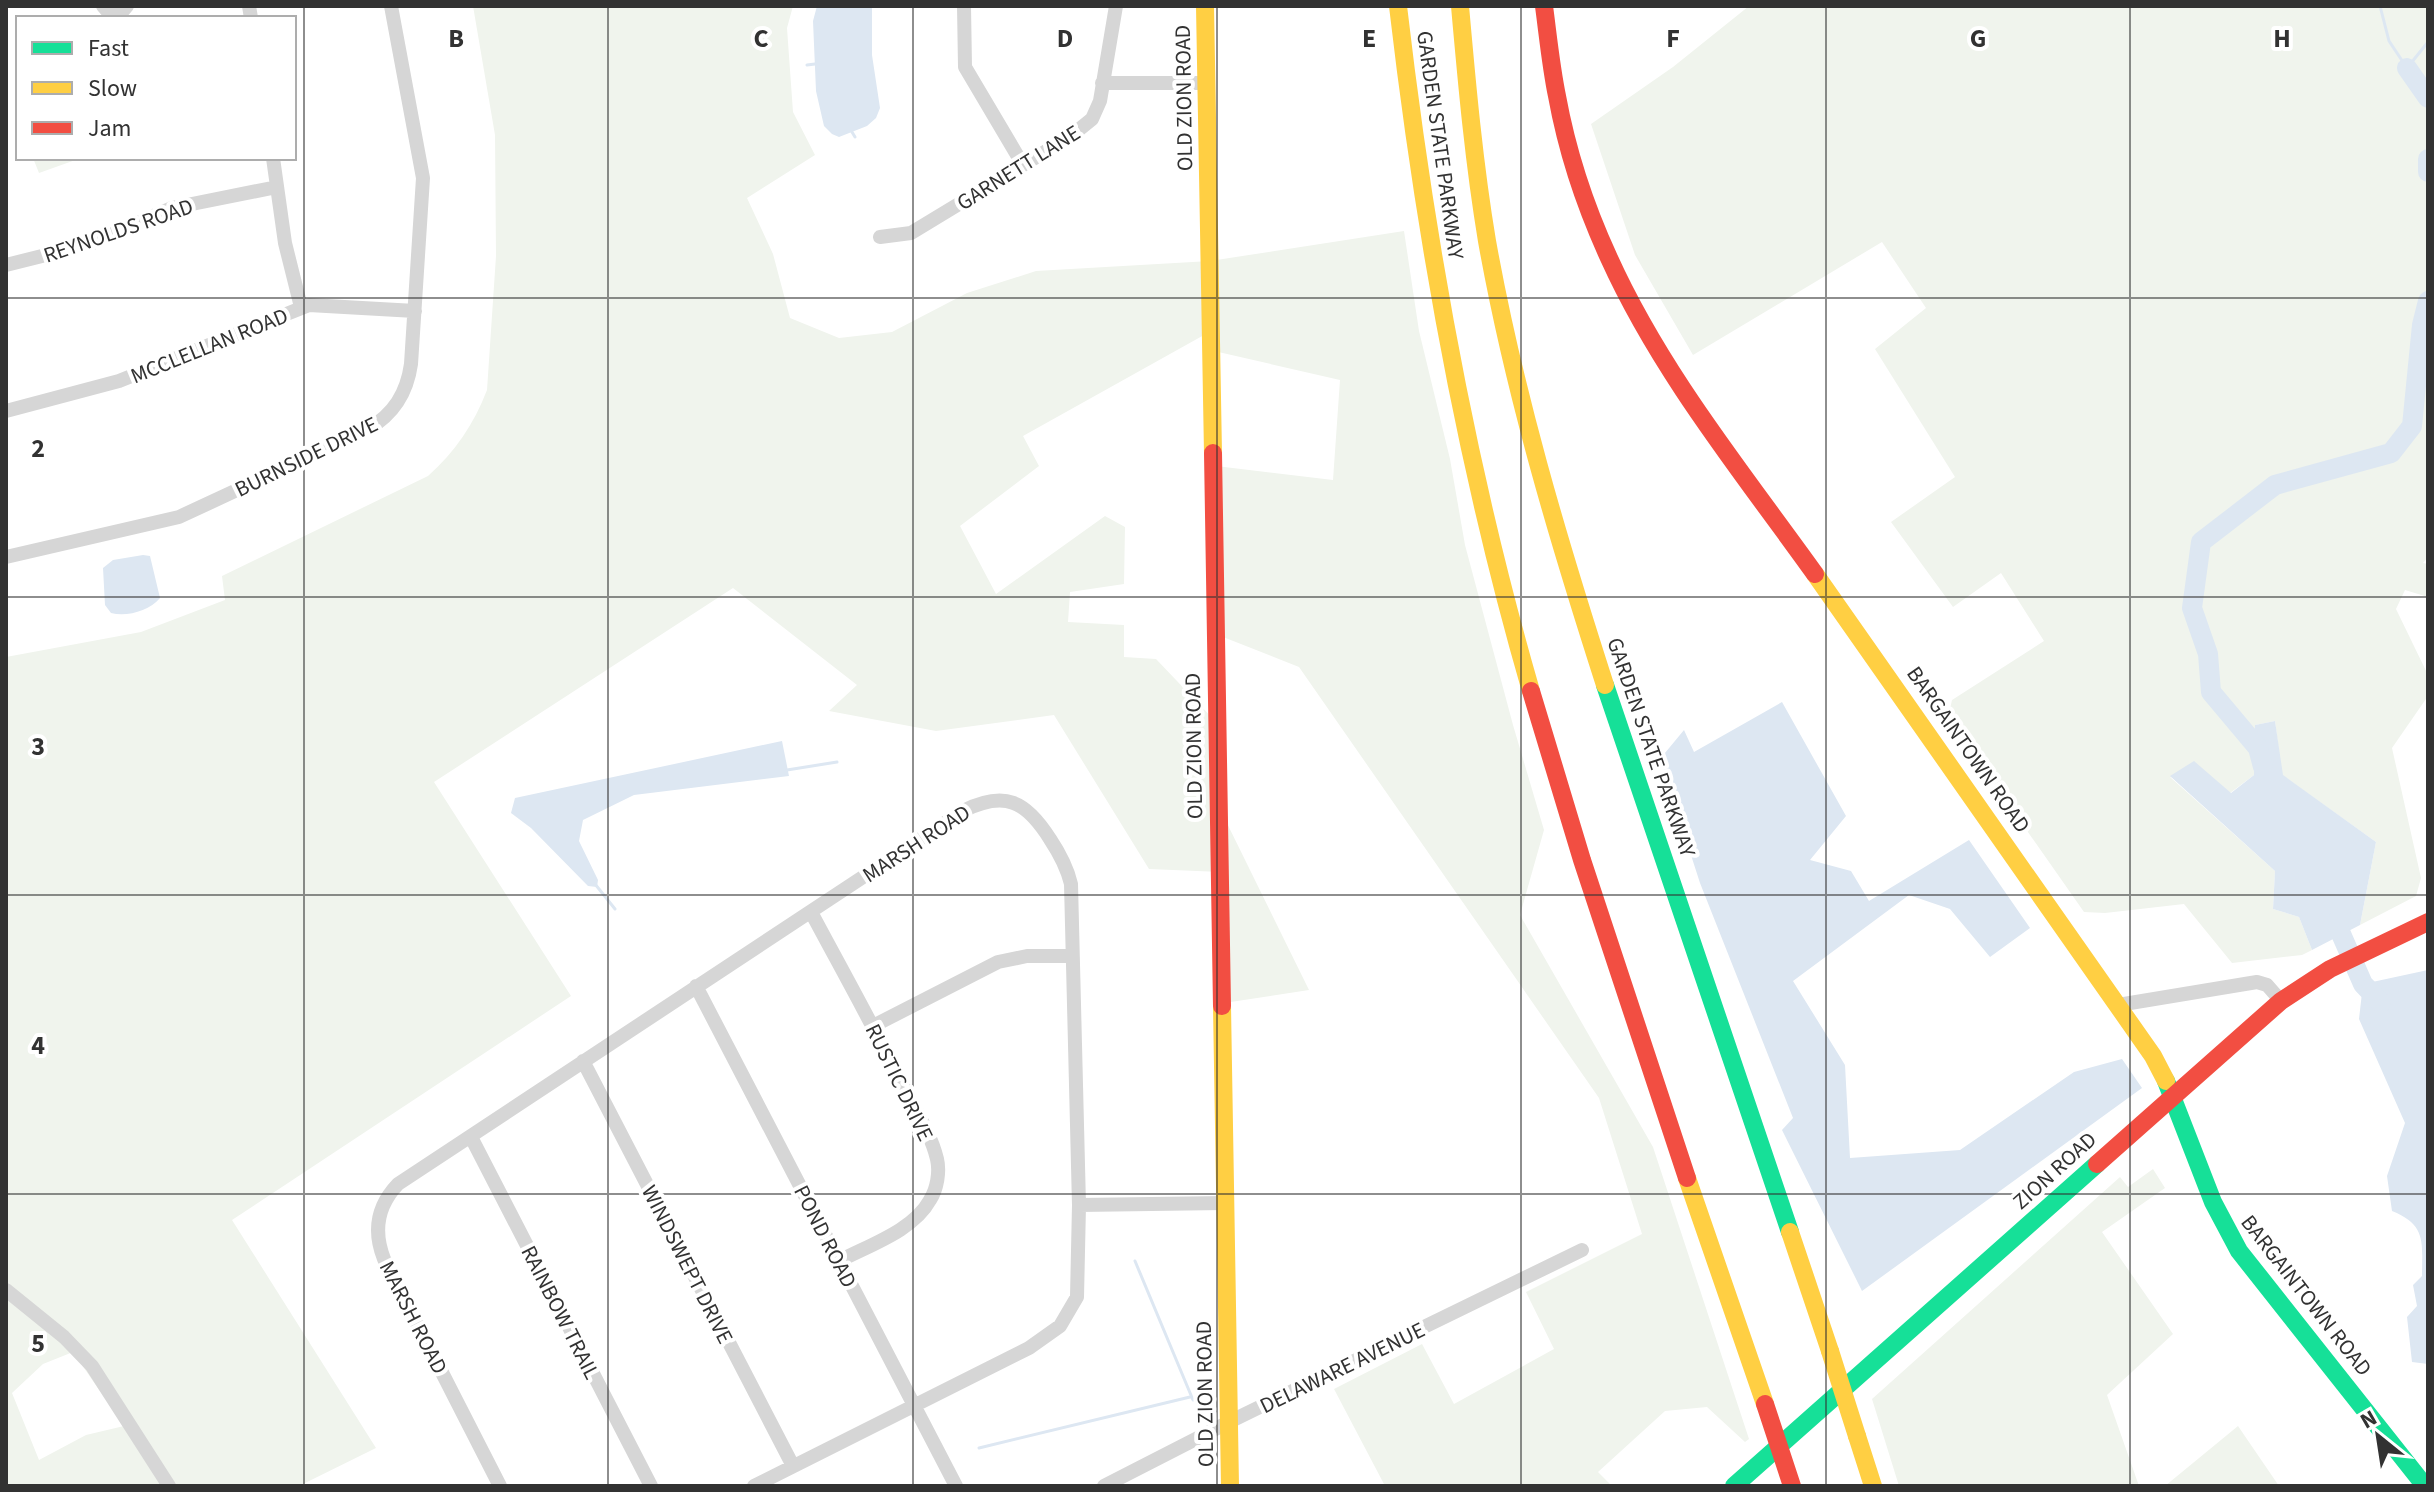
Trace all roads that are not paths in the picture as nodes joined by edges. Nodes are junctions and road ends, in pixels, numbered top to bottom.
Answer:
1 (103, 6) edge
2 (127, 6) edge
3 (391, 6) edge
4 (964, 6) edge
5 (1116, 6) edge
6 (1205, 6) edge
7 (1398, 6) edge
8 (1460, 6) edge
9 (1544, 6) edge
10 (1102, 83) junction
11 (1207, 83) junction
12 (273, 160) edge
13 (1023, 165) junction
14 (277, 187) junction
15 (880, 237) dead end
16 (6, 265) edge
17 (301, 307) junction
18 (415, 311) junction
19 (6, 411) edge
20 (6, 557) edge
21 (811, 912) junction
22 (2428, 922) edge
23 (1071, 956) junction
24 (696, 986) junction
25 (2281, 1001) junction
26 (2118, 1005) junction
27 (873, 1026) junction
28 (583, 1061) junction
29 (2174, 1095) junction
30 (471, 1137) junction
31 (1224, 1203) junction
32 (1079, 1205) junction
33 (1582, 1250) dead end
34 (839, 1261) junction
35 (6, 1290) edge
36 (913, 1404) junction
37 (1229, 1422) junction
38 (793, 1466) junction
39 (169, 1486) edge
40 (500, 1486) edge
41 (651, 1486) edge
42 (754, 1486) edge
43 (956, 1486) edge
44 (1104, 1486) edge
45 (1230, 1486) edge
46 (1734, 1486) edge
47 (1792, 1486) edge
48 (1873, 1486) edge
49 (2425, 1486) edge

1 - 2 street
3 - 18 street, BURNSIDE DRIVE
4 - 13 street
5 - 10 street, GARNETT LANE
6 - 11 main road, OLD ZION ROAD
7 - 47 main road, GARDEN STATE PARKWAY, bridge
8 - 48 main road, GARDEN STATE PARKWAY, bridge
9 - 26 main road, BARGAINTOWN ROAD
10 - 11 street
10 - 13 street, GARNETT LANE
11 - 31 main road, OLD ZION ROAD
12 - 14 street
13 - 15 street, GARNETT LANE
14 - 16 street, REYNOLDS ROAD
14 - 17 street
17 - 18 street, MCCLELLAN ROAD
17 - 19 street, MCCLELLAN ROAD
18 - 20 street, BURNSIDE DRIVE
21 - 23 street, MARSH ROAD
21 - 24 street, MARSH ROAD
21 - 27 street, RUSTIC DRIVE
22 - 25 main road, ZION ROAD
23 - 27 street
23 - 32 street, MARSH ROAD
24 - 28 street, MARSH ROAD
24 - 34 street, POND ROAD
25 - 26 street
25 - 29 main road, ZION ROAD
26 - 29 main road, BARGAINTOWN ROAD
27 - 34 street, RUSTIC DRIVE
28 - 30 street, MARSH ROAD
28 - 38 street, WINDSWEPT DRIVE
29 - 46 main road, ZION ROAD
29 - 49 main road, BARGAINTOWN ROAD
30 - 40 street, MARSH ROAD
30 - 41 street, RAINBOW TRAIL
31 - 32 street
31 - 37 main road, OLD ZION ROAD
32 - 36 street, MARSH ROAD
33 - 37 street, DELAWARE AVENUE
34 - 36 street, POND ROAD
35 - 39 street
36 - 38 street, MARSH ROAD
36 - 43 street, POND ROAD
37 - 44 street, DELAWARE AVENUE
37 - 45 main road, OLD ZION ROAD
38 - 42 street, MARSH ROAD

